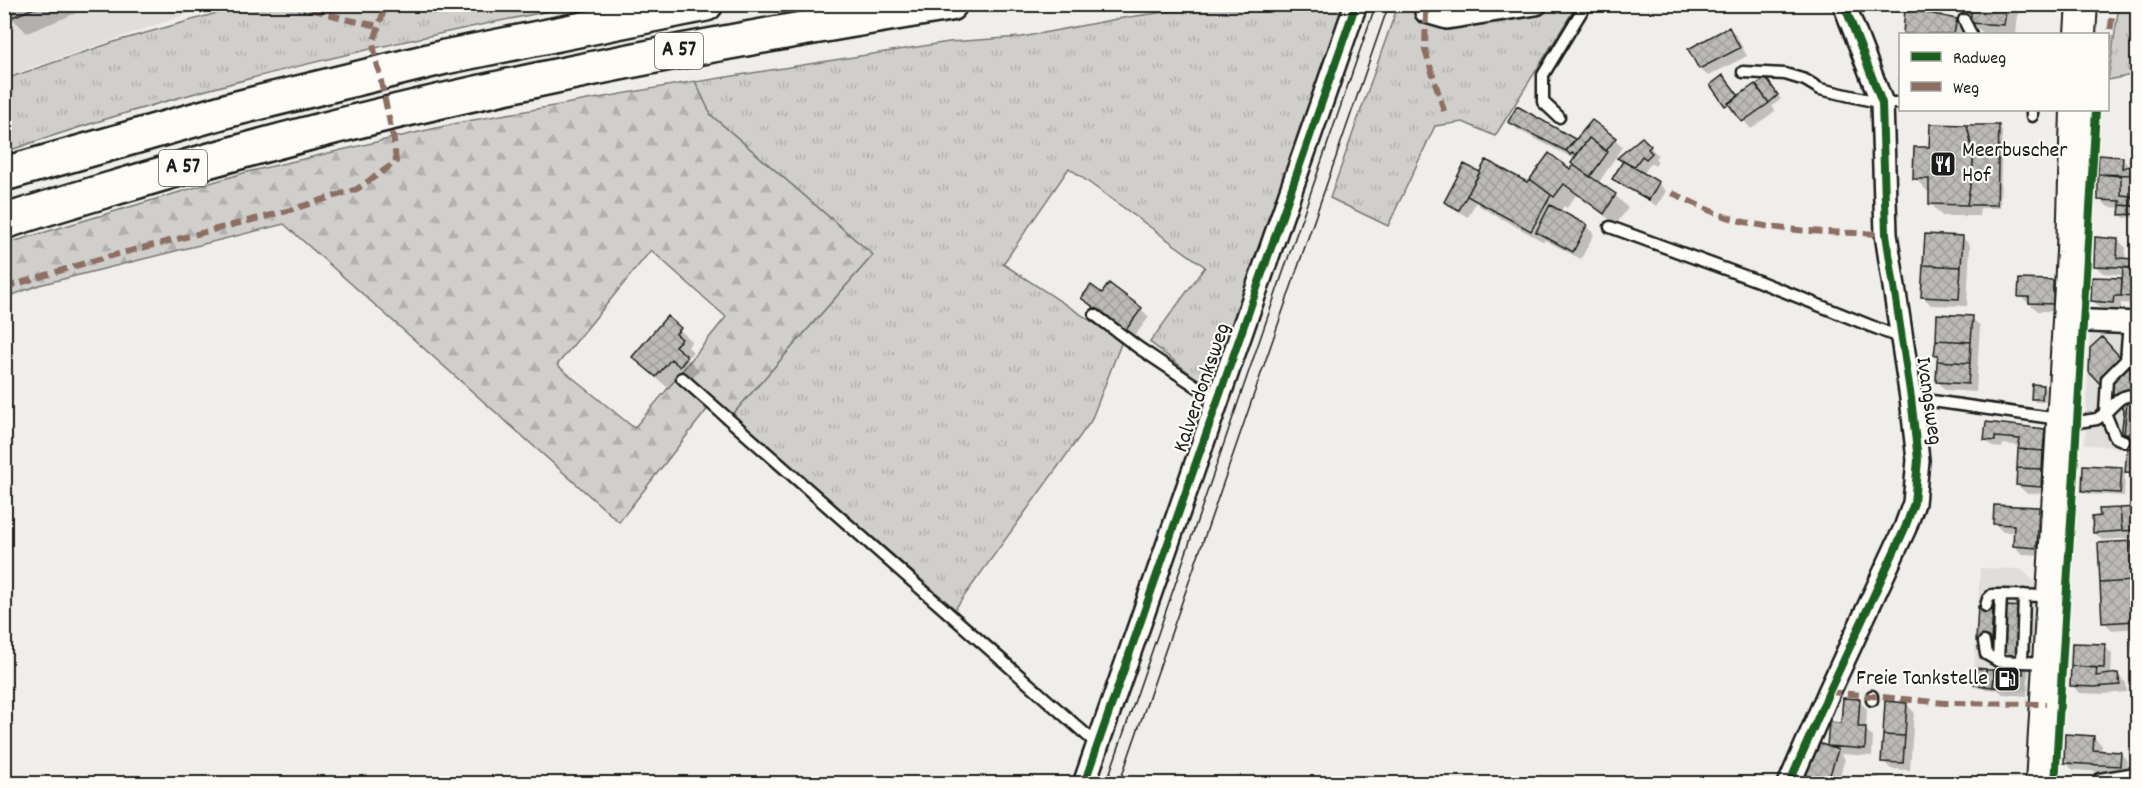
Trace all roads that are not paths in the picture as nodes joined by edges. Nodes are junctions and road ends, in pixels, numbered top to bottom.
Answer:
1 (706, 4) edge
2 (950, 4) edge
3 (1356, 4) edge
4 (1536, 4) edge
5 (1586, 4) edge
6 (1844, 4) edge
7 (2082, 4) edge
8 (1427, 8) edge
9 (1964, 20) dead end
10 (1970, 33) edge
11 (2080, 33) edge
12 (1743, 72) dead end
13 (1891, 103) edge
14 (2076, 111) edge
15 (1559, 117) dead end
16 (4, 174) edge
17 (4, 222) edge
18 (1610, 227) dead end
19 (1095, 315) dead end
20 (2068, 321) junction
21 (2133, 323) edge
22 (1901, 338) junction
23 (682, 378) dead end
24 (2138, 395) edge
25 (1911, 398) junction
26 (1217, 400) junction
27 (2105, 413) junction
28 (2062, 422) junction
29 (2124, 441) dead end
30 (2001, 594) junction
31 (2038, 596) junction
32 (1986, 606) dead end
33 (1984, 642) dead end
34 (1998, 661) junction
35 (2035, 662) junction
36 (1098, 745) junction
37 (2138, 778) edge
38 (1084, 783) edge
39 (1789, 783) edge
40 (2041, 783) edge
41 (2102, 783) edge

1 - 16 highway, A 57
2 - 17 highway, A 57
3 - 26 street, Kalverdonksweg
4 - 8 street
5 - 15 lane
6 - 13 street, Ivangsweg
7 - 11 main road
9 - 10 lane
12 - 13 lane
13 - 22 street, Ivangsweg
14 - 20 main road
18 - 22 lane, Ivangsweg
19 - 26 lane, Kalverdonksweg
20 - 21 street
20 - 28 main road
21 - 27 lane
22 - 25 street, Ivangsweg
23 - 36 lane
24 - 27 lane
25 - 28 lane
25 - 39 street, Ivangsweg
26 - 36 street, Kalverdonksweg
27 - 28 lane
27 - 29 lane
28 - 31 main road
30 - 31 lane
30 - 32 lane
30 - 34 lane
31 - 35 main road
33 - 34 lane
34 - 35 lane
35 - 40 main road
36 - 38 street, Kalverdonksweg
37 - 41 street

